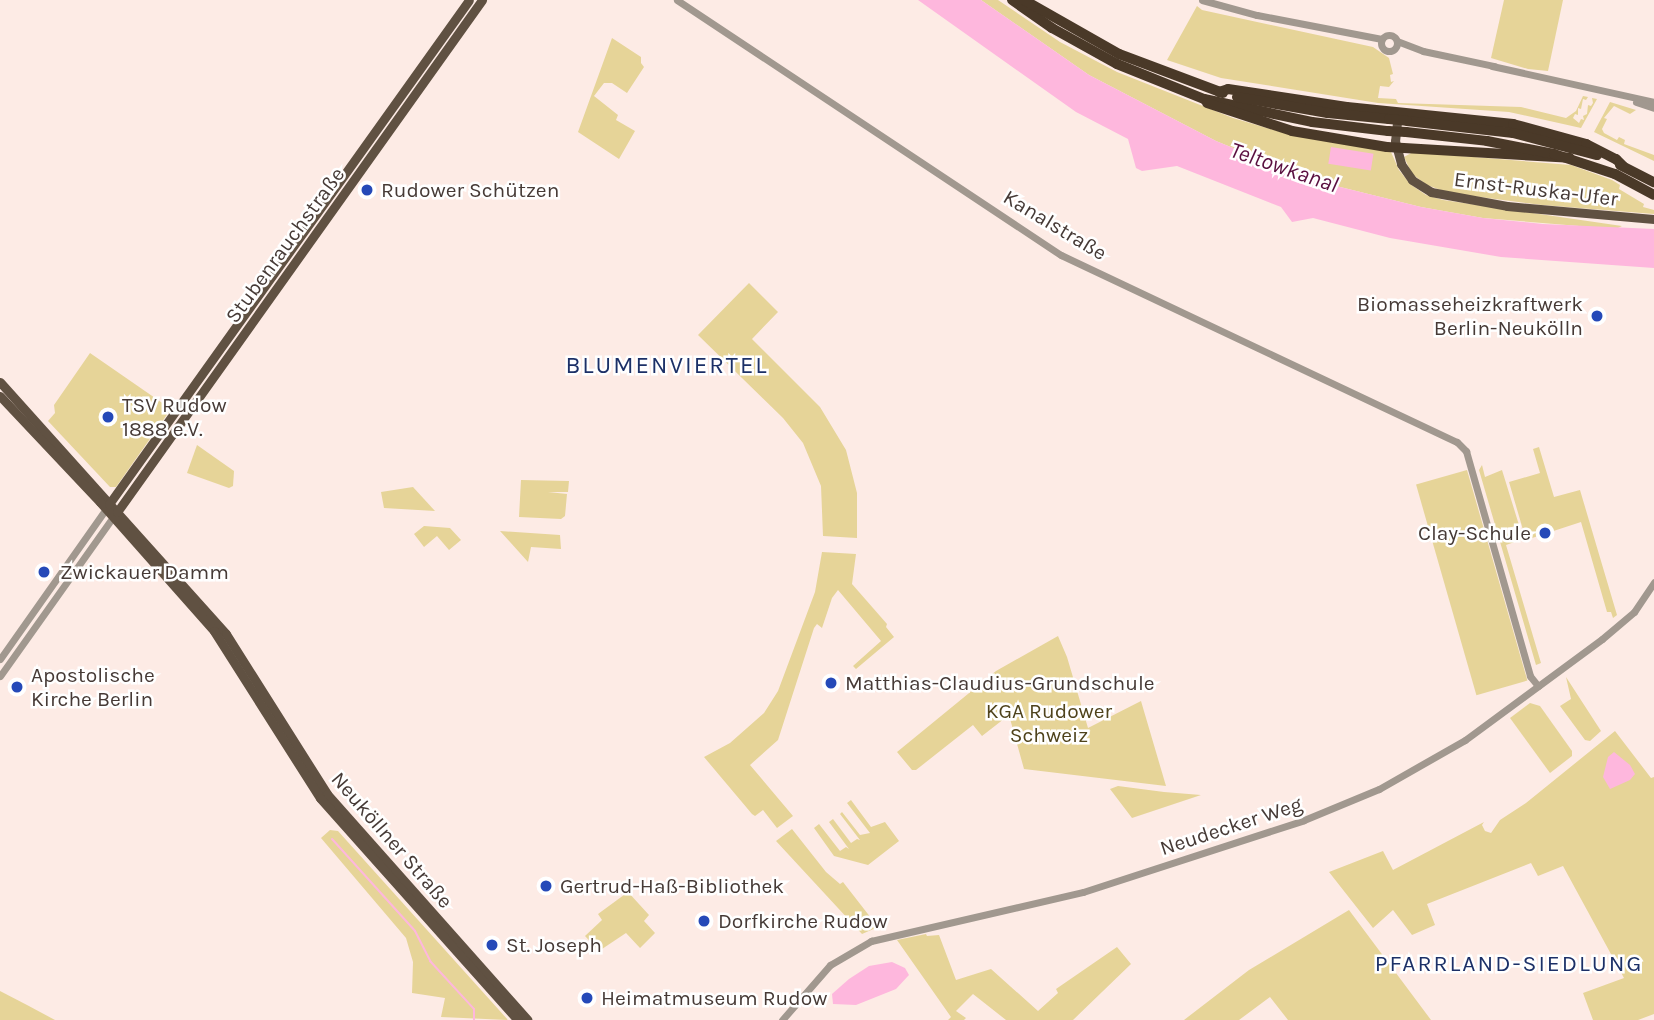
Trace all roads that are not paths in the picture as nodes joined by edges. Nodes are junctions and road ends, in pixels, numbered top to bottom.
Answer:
1 (469, 0) edge
2 (482, 0) edge
3 (677, 0) edge
4 (1012, 0) edge
5 (1024, 0) edge
6 (1202, 0) edge
7 (1382, 42) junction
8 (1396, 45) junction
9 (1219, 92) junction
10 (1623, 97) junction
11 (1204, 99) junction
12 (1654, 102) edge
13 (1654, 108) edge
14 (1399, 112) junction
15 (1397, 148) junction
16 (1570, 159) junction
17 (1623, 166) junction
18 (1654, 182) edge
19 (1654, 195) edge
20 (1654, 219) edge
21 (2, 390) edge
22 (109, 506) junction
23 (116, 513) junction
24 (1654, 582) edge
25 (0, 659) edge
26 (0, 676) edge
27 (1538, 686) junction
28 (444, 932) junction
29 (518, 1020) edge
30 (528, 1020) edge
31 (782, 1020) edge

1 - 22 main road, Stubenrauchstraße
2 - 23 main road, Stubenrauchstraße
3 - 27 street, Kanalstraße
4 - 11 highway
5 - 9 highway
6 - 7 street
7 - 8 street
7 - 8 street
8 - 10 street
9 - 14 highway
9 - 17 highway, bridge
10 - 12 street
10 - 13 street
11 - 15 highway
11 - 16 highway, bridge
14 - 15 main road, Ernst-Ruska-Ufer
14 - 17 highway
15 - 16 highway
15 - 20 main road, Ernst-Ruska-Ufer
16 - 19 highway
17 - 18 highway
21 - 22 main road, Neuköllner Straße
22 - 23 main road, Neuköllner Straße
22 - 25 street
23 - 26 street
23 - 28 main road, Neuköllner Straße
24 - 27 street, Neudecker Weg
27 - 31 street, Neudecker Weg
28 - 29 main road, Neuköllner Straße
28 - 30 main road, Neuköllner Straße

